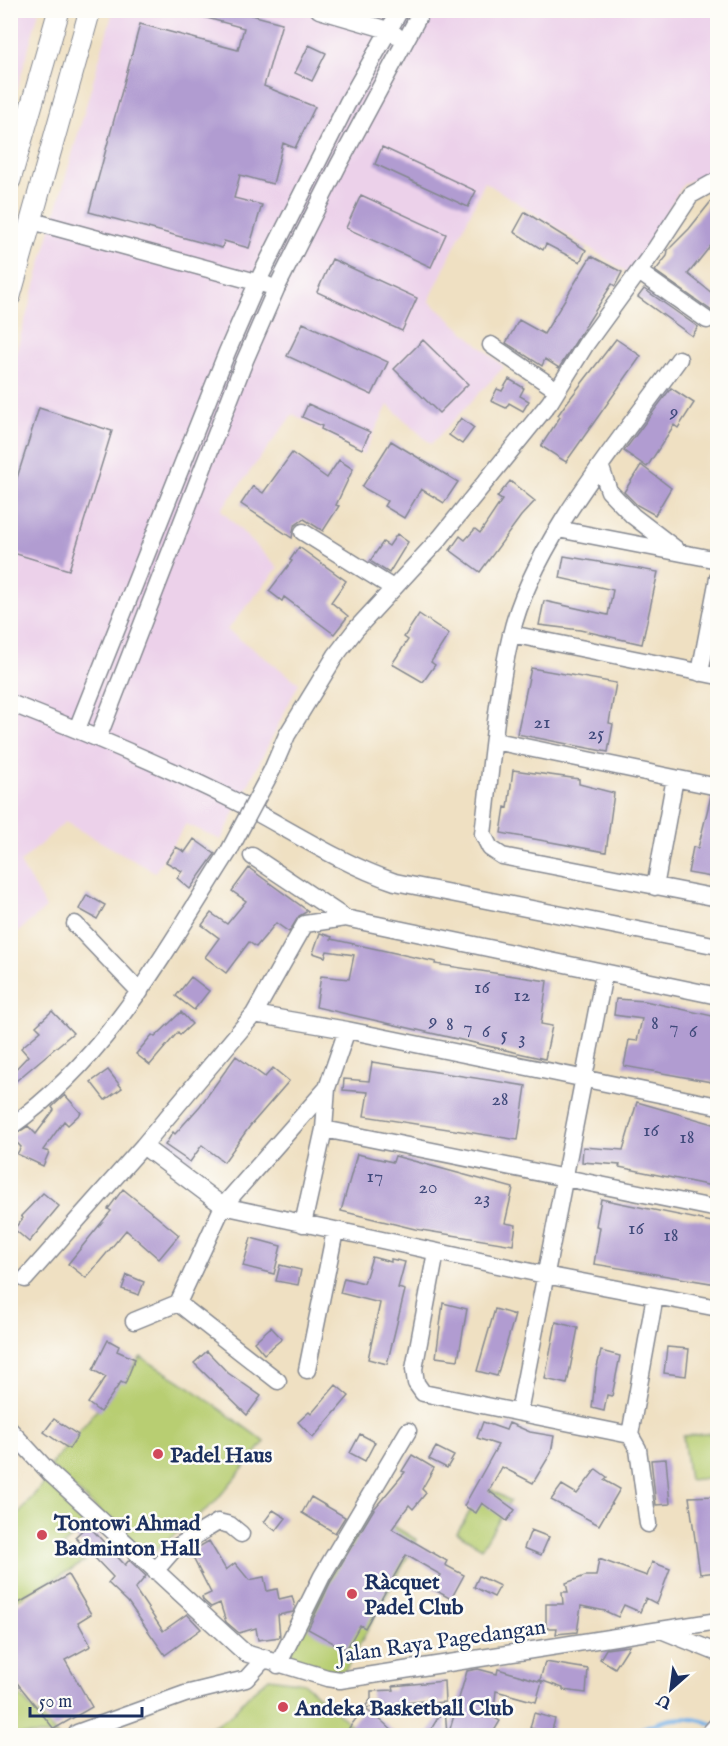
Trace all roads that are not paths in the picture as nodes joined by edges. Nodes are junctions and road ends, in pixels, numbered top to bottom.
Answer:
1 (59, 10) edge
2 (90, 10) edge
3 (319, 10) edge
4 (400, 10) edge
5 (422, 10) edge
6 (388, 30) junction
7 (404, 40) junction
8 (10, 180) edge
9 (717, 180) edge
10 (32, 221) junction
11 (639, 272) junction
12 (258, 281) junction
13 (276, 289) junction
14 (10, 296) edge
15 (707, 320) dead end
16 (491, 345) dead end
17 (679, 359) dead end
18 (557, 390) junction
19 (601, 468) junction
20 (558, 529) junction
21 (303, 532) dead end
22 (680, 552) junction
23 (717, 560) edge
24 (717, 578) edge
25 (393, 588) junction
26 (511, 634) junction
27 (700, 673) junction
28 (717, 676) edge
29 (10, 703) edge
30 (77, 729) junction
31 (98, 738) junction
32 (495, 741) junction
33 (675, 778) junction
34 (717, 787) edge
35 (252, 856) dead end
36 (655, 887) junction
37 (717, 898) edge
38 (345, 918) junction
39 (75, 924) dead end
40 (717, 946) edge
41 (604, 974) junction
42 (140, 992) junction
43 (717, 996) edge
44 (254, 1014) junction
45 (347, 1030) junction
46 (584, 1079) junction
47 (327, 1088) junction
48 (717, 1106) edge
49 (10, 1127) edge
50 (324, 1129) junction
51 (143, 1146) junction
52 (565, 1176) junction
53 (223, 1206) junction
54 (717, 1209) edge
55 (303, 1224) junction
56 (335, 1231) junction
57 (436, 1252) junction
58 (545, 1275) junction
59 (25, 1280) dead end
60 (655, 1296) junction
61 (178, 1303) junction
62 (717, 1308) edge
63 (134, 1321) dead end
64 (307, 1370) dead end
65 (278, 1381) dead end
66 (519, 1412) junction
67 (10, 1430) edge
68 (408, 1431) dead end
69 (630, 1435) junction
70 (648, 1524) dead end
71 (241, 1534) dead end
72 (155, 1571) junction
73 (717, 1621) edge
74 (661, 1630) junction
75 (717, 1653) edge
76 (272, 1661) junction
77 (717, 1724) edge
78 (77, 1733) dead end
79 (707, 1736) edge

1 - 8 main road
2 - 10 main road
3 - 6 street
4 - 6 street
5 - 7 street
6 - 7 street
6 - 12 street
7 - 13 street
9 - 11 street
10 - 12 street
10 - 14 main road
11 - 15 street
11 - 18 street
12 - 13 street
12 - 30 street
13 - 31 street
16 - 18 street
17 - 19 street
18 - 25 street
19 - 20 street
19 - 22 street
20 - 22 street
20 - 26 street
21 - 25 street
22 - 23 street
24 - 27 street
25 - 42 street, bridge
26 - 27 street
26 - 32 street
27 - 28 street
29 - 30 street
30 - 31 street
31 - 40 street
32 - 33 street
32 - 36 street
33 - 34 street
33 - 36 street
35 - 38 street
36 - 37 street
38 - 41 street
38 - 44 street
39 - 42 street
41 - 43 street
41 - 46 street
42 - 49 street
44 - 45 street
44 - 51 street
45 - 46 street
45 - 47 street
46 - 48 street
46 - 52 street
47 - 50 street
47 - 53 street
50 - 52 street
50 - 55 street
51 - 53 street
51 - 59 street
52 - 54 street
52 - 58 street
53 - 55 street
53 - 61 street
55 - 56 street
56 - 57 street
56 - 64 street
57 - 58 street
57 - 66 street
58 - 60 street
58 - 66 street
60 - 62 street
60 - 69 street
61 - 63 street
61 - 65 street
66 - 69 street
67 - 72 street, Jalan Raya Pagedangan
68 - 76 street
69 - 70 street
71 - 72 street
72 - 76 street, Jalan Raya Pagedangan
73 - 74 street, Jalan Raya Pagedangan
74 - 75 street
74 - 76 street, Jalan Raya Pagedangan
76 - 78 street
77 - 79 street

